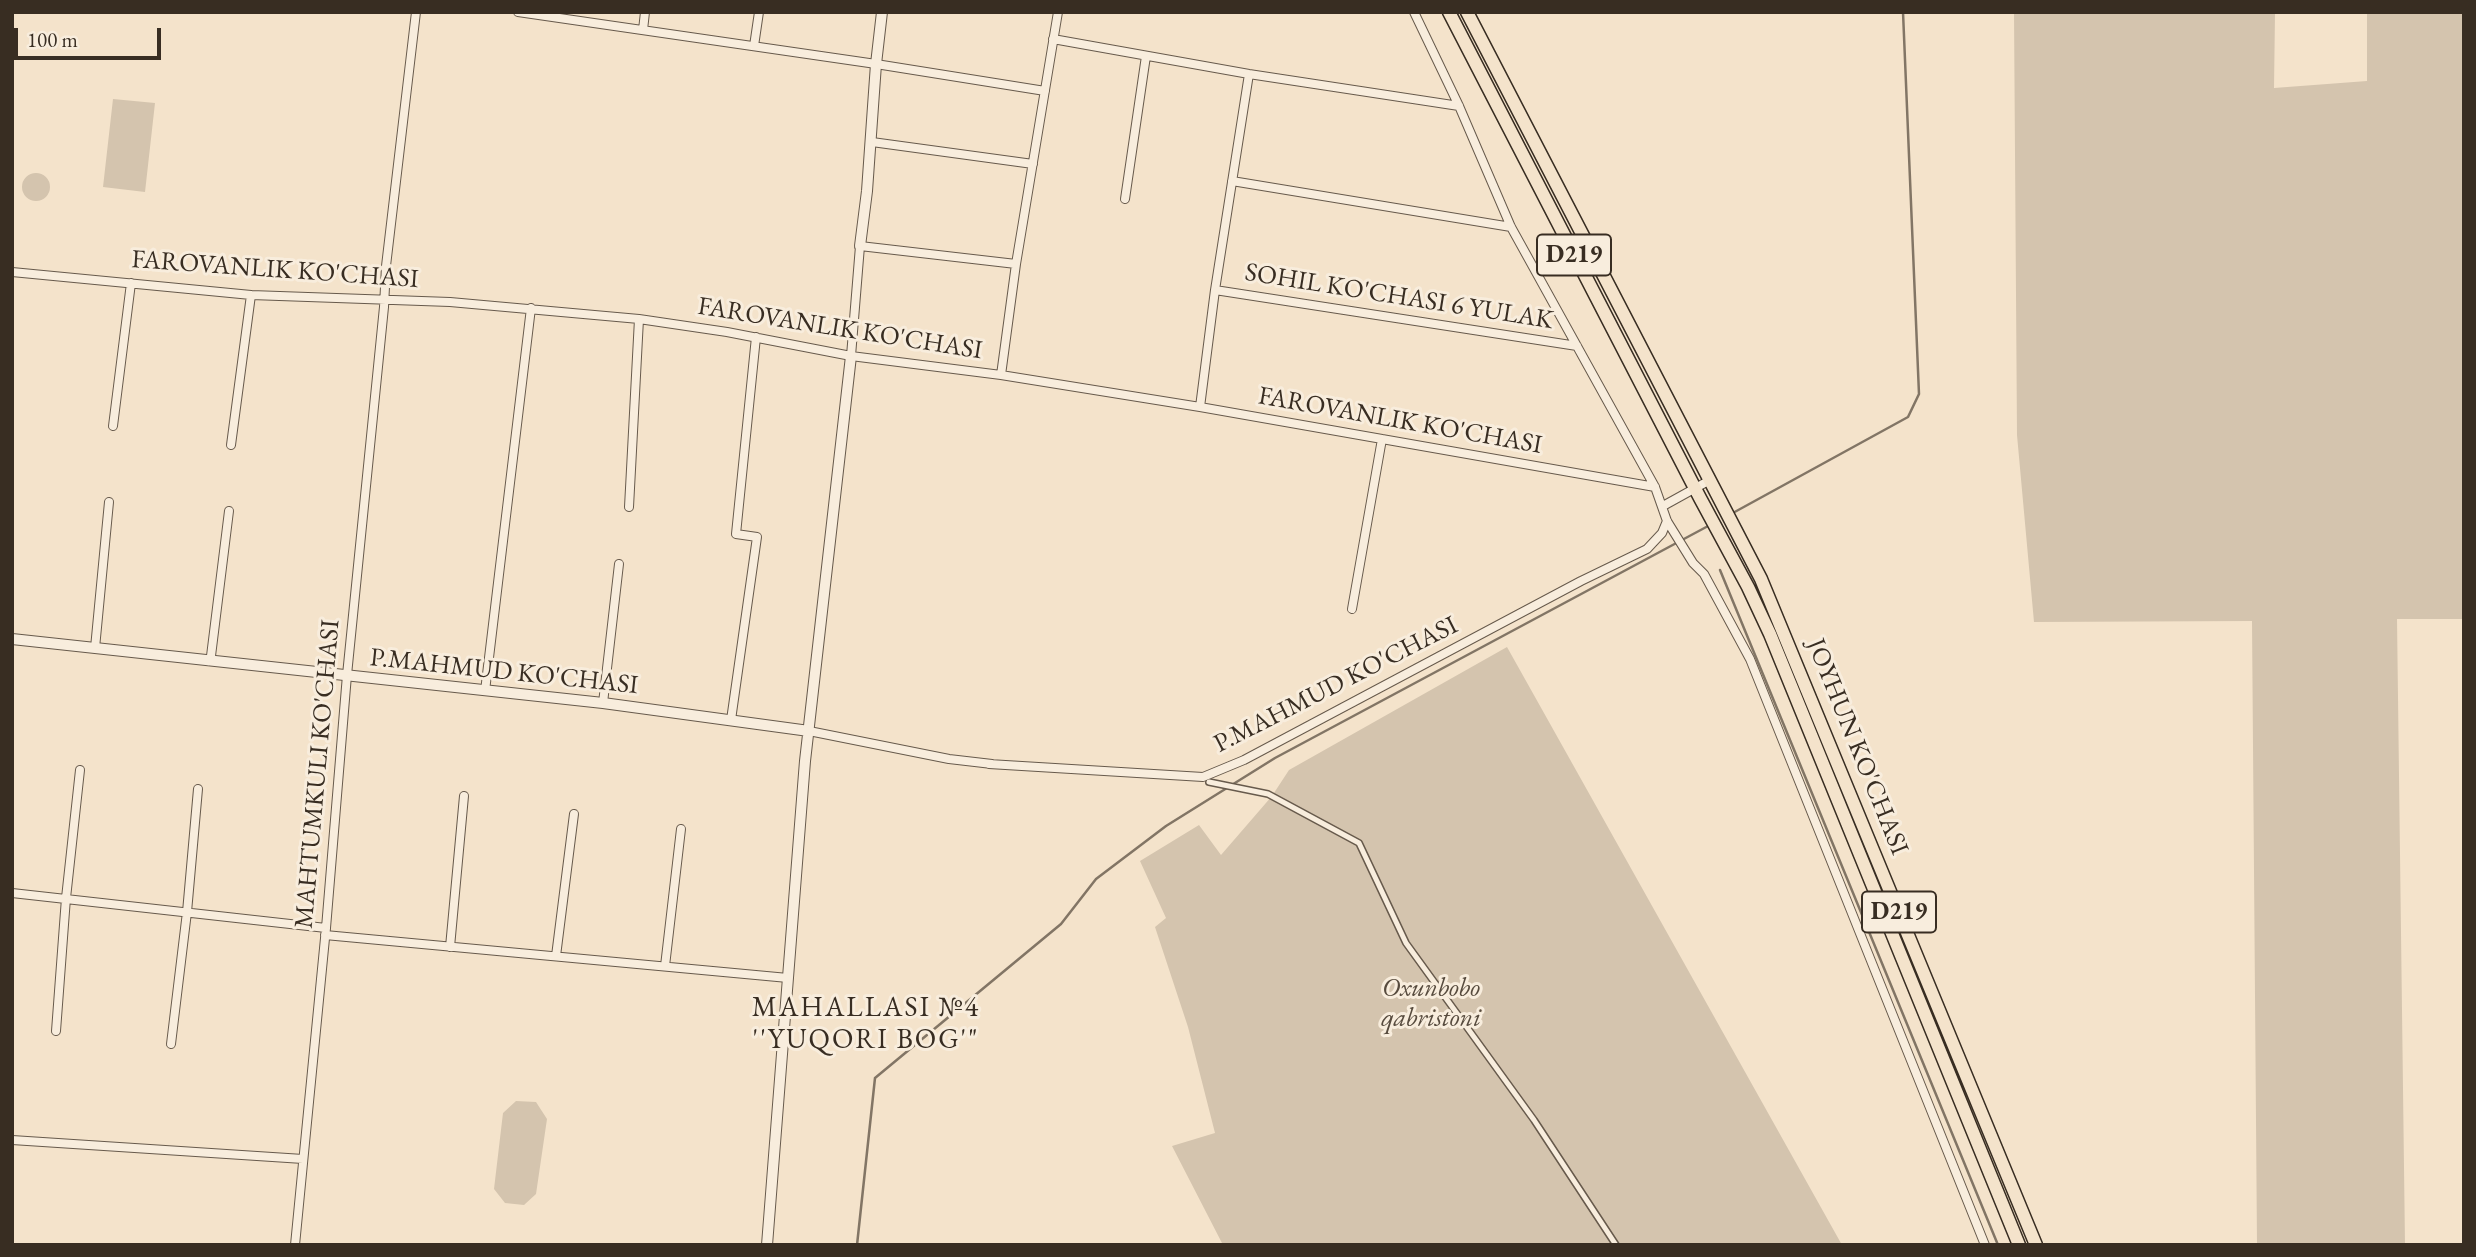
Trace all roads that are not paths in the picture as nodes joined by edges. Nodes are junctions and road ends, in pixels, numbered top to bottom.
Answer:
1 (416, 12) edge
2 (645, 12) edge
3 (759, 12) edge
4 (882, 12) edge
5 (1058, 12) edge
6 (1414, 12) edge
7 (1449, 12) edge
8 (1467, 12) edge
9 (524, 13) edge
10 (643, 30) junction
11 (1054, 39) junction
12 (754, 46) junction
13 (1146, 56) junction
14 (876, 64) junction
15 (1249, 74) junction
16 (1045, 91) junction
17 (1459, 106) junction
18 (872, 142) junction
19 (1033, 164) junction
20 (1232, 181) junction
21 (1125, 200) dead end
22 (1511, 227) junction
23 (860, 246) junction
24 (1016, 264) junction
25 (12, 272) edge
26 (131, 283) junction
27 (1215, 290) junction
28 (251, 295) junction
29 (385, 303) junction
30 (531, 308) junction
31 (639, 319) junction
32 (756, 337) junction
33 (1577, 346) junction
34 (851, 356) junction
35 (1001, 375) junction
36 (1200, 407) junction
37 (113, 426) dead end
38 (1382, 439) junction
39 (231, 445) dead end
40 (1712, 484) junction
41 (1655, 486) junction
42 (1697, 493) junction
43 (109, 502) dead end
44 (1663, 506) junction
45 (629, 507) dead end
46 (229, 511) dead end
47 (1667, 521) junction
48 (619, 564) dead end
49 (1352, 609) dead end
50 (12, 639) edge
51 (95, 649) junction
52 (208, 661) junction
53 (347, 675) junction
54 (485, 691) junction
55 (603, 703) junction
56 (731, 720) junction
57 (809, 731) junction
58 (989, 764) junction
59 (80, 770) dead end
60 (1209, 782) joint
61 (198, 789) dead end
62 (464, 796) dead end
63 (574, 814) dead end
64 (681, 829) dead end
65 (12, 893) edge
66 (66, 898) junction
67 (187, 912) junction
68 (326, 932) junction
69 (450, 947) junction
70 (556, 956) junction
71 (665, 967) junction
72 (788, 978) junction
73 (56, 1031) dead end
74 (171, 1044) dead end
75 (12, 1140) edge
76 (303, 1158) junction
77 (295, 1245) edge
78 (766, 1245) edge
79 (1616, 1245) edge
80 (1985, 1245) edge
81 (2020, 1245) edge
82 (2036, 1245) edge

1 - 29 street, MAHTUMKULI KO'CHASI
2 - 10 street
3 - 12 street
4 - 14 street
5 - 11 street
6 - 17 street
7 - 42 main road, D219
8 - 40 main road, D219
9 - 10 street
10 - 12 street
11 - 13 street
11 - 16 street
12 - 14 street
13 - 15 street
13 - 21 street
14 - 16 street
14 - 18 street
15 - 17 street
15 - 20 street
16 - 19 street
17 - 22 street
18 - 19 street
18 - 23 street
19 - 24 street
20 - 22 street
20 - 27 street
22 - 33 street
23 - 24 street
23 - 34 street
24 - 35 street
25 - 26 street, FAROVANLIK KO'CHASI
26 - 28 street, FAROVANLIK KO'CHASI
26 - 37 street
27 - 33 street, SOHIL KO'CHASI 6 YULAK
27 - 36 street
28 - 29 street, FAROVANLIK KO'CHASI
28 - 39 street
29 - 30 street, FAROVANLIK KO'CHASI
29 - 53 street, MAHTUMKULI KO'CHASI
30 - 31 street, FAROVANLIK KO'CHASI
30 - 54 street
31 - 32 street, FAROVANLIK KO'CHASI
31 - 45 street
32 - 34 street, FAROVANLIK KO'CHASI
32 - 56 street
33 - 41 street
34 - 35 street, FAROVANLIK KO'CHASI
34 - 57 street
35 - 36 street, FAROVANLIK KO'CHASI
36 - 38 street, FAROVANLIK KO'CHASI
38 - 41 street, FAROVANLIK KO'CHASI
38 - 49 street
40 - 42 street
40 - 82 main road, JOYHUN KO'CHASI / D219
41 - 44 street
42 - 44 street
42 - 81 main road, JOYHUN KO'CHASI / D219
43 - 51 street
44 - 47 street
46 - 52 street
47 - 58 street, P.MAHMUD KO'CHASI
47 - 80 street
48 - 55 street
50 - 51 street, P.MAHMUD KO'CHASI
51 - 52 street, P.MAHMUD KO'CHASI
52 - 53 street, P.MAHMUD KO'CHASI
53 - 54 street, P.MAHMUD KO'CHASI
53 - 68 street, MAHTUMKULI KO'CHASI
54 - 55 street, P.MAHMUD KO'CHASI
55 - 56 street, P.MAHMUD KO'CHASI
56 - 57 street, P.MAHMUD KO'CHASI
57 - 58 street, P.MAHMUD KO'CHASI
57 - 72 street
58 - 60 street, P.MAHMUD KO'CHASI
59 - 66 street
60 - 79 street
61 - 67 street
62 - 69 street
63 - 70 street
64 - 71 street
65 - 66 street
66 - 67 street
66 - 73 street
67 - 68 street
67 - 74 street
68 - 69 street
68 - 76 street, MAHTUMKULI KO'CHASI
69 - 70 street
70 - 71 street
71 - 72 street
72 - 78 street
75 - 76 street
76 - 77 street, MAHTUMKULI KO'CHASI

